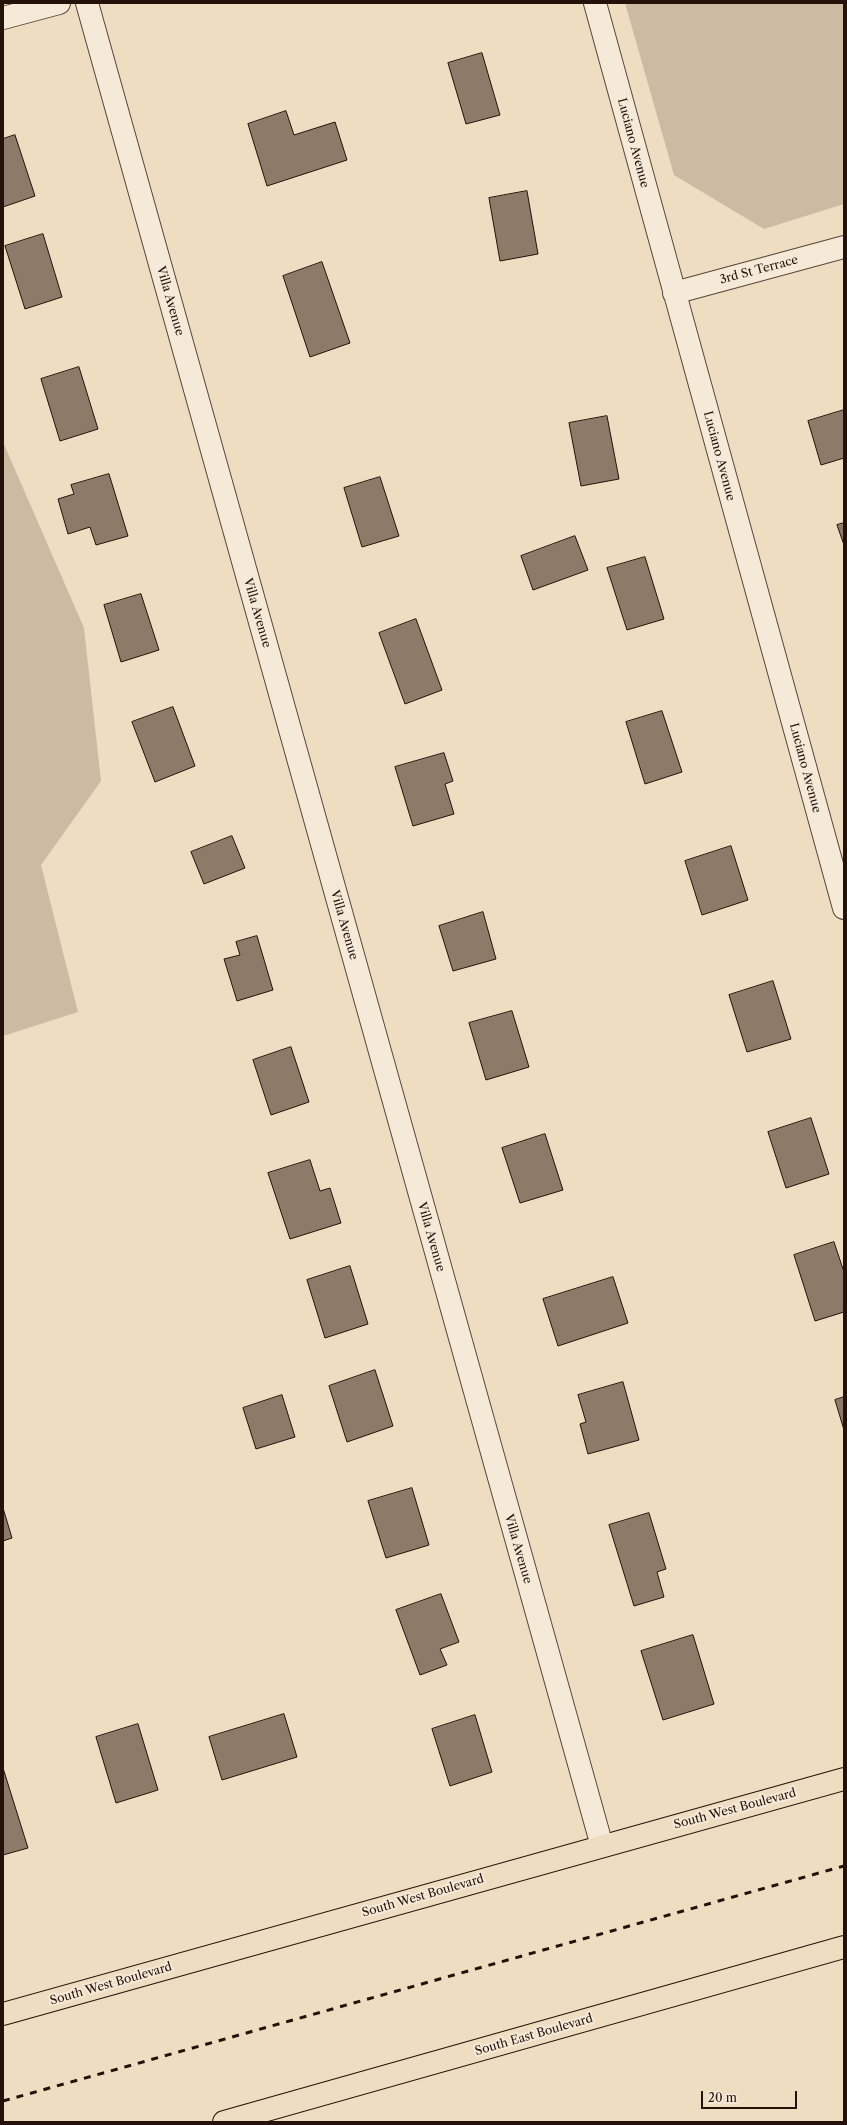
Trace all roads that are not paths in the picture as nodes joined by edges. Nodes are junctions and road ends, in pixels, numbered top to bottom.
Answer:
1 (59, 3) edge
2 (87, 3) edge
3 (595, 3) edge
4 (3, 18) edge
5 (844, 247) edge
6 (674, 293) junction
7 (844, 908) edge
8 (844, 1779) edge
9 (602, 1846) junction
10 (844, 1947) edge
11 (3, 2014) edge
12 (224, 2122) edge

1 - 4 street
2 - 9 street, Villa Avenue
3 - 6 street, Luciano Avenue
5 - 6 street, 3rd St Terrace
6 - 7 street, Luciano Avenue
8 - 9 main road, South West Boulevard
9 - 11 main road, South West Boulevard
10 - 12 main road, South East Boulevard

